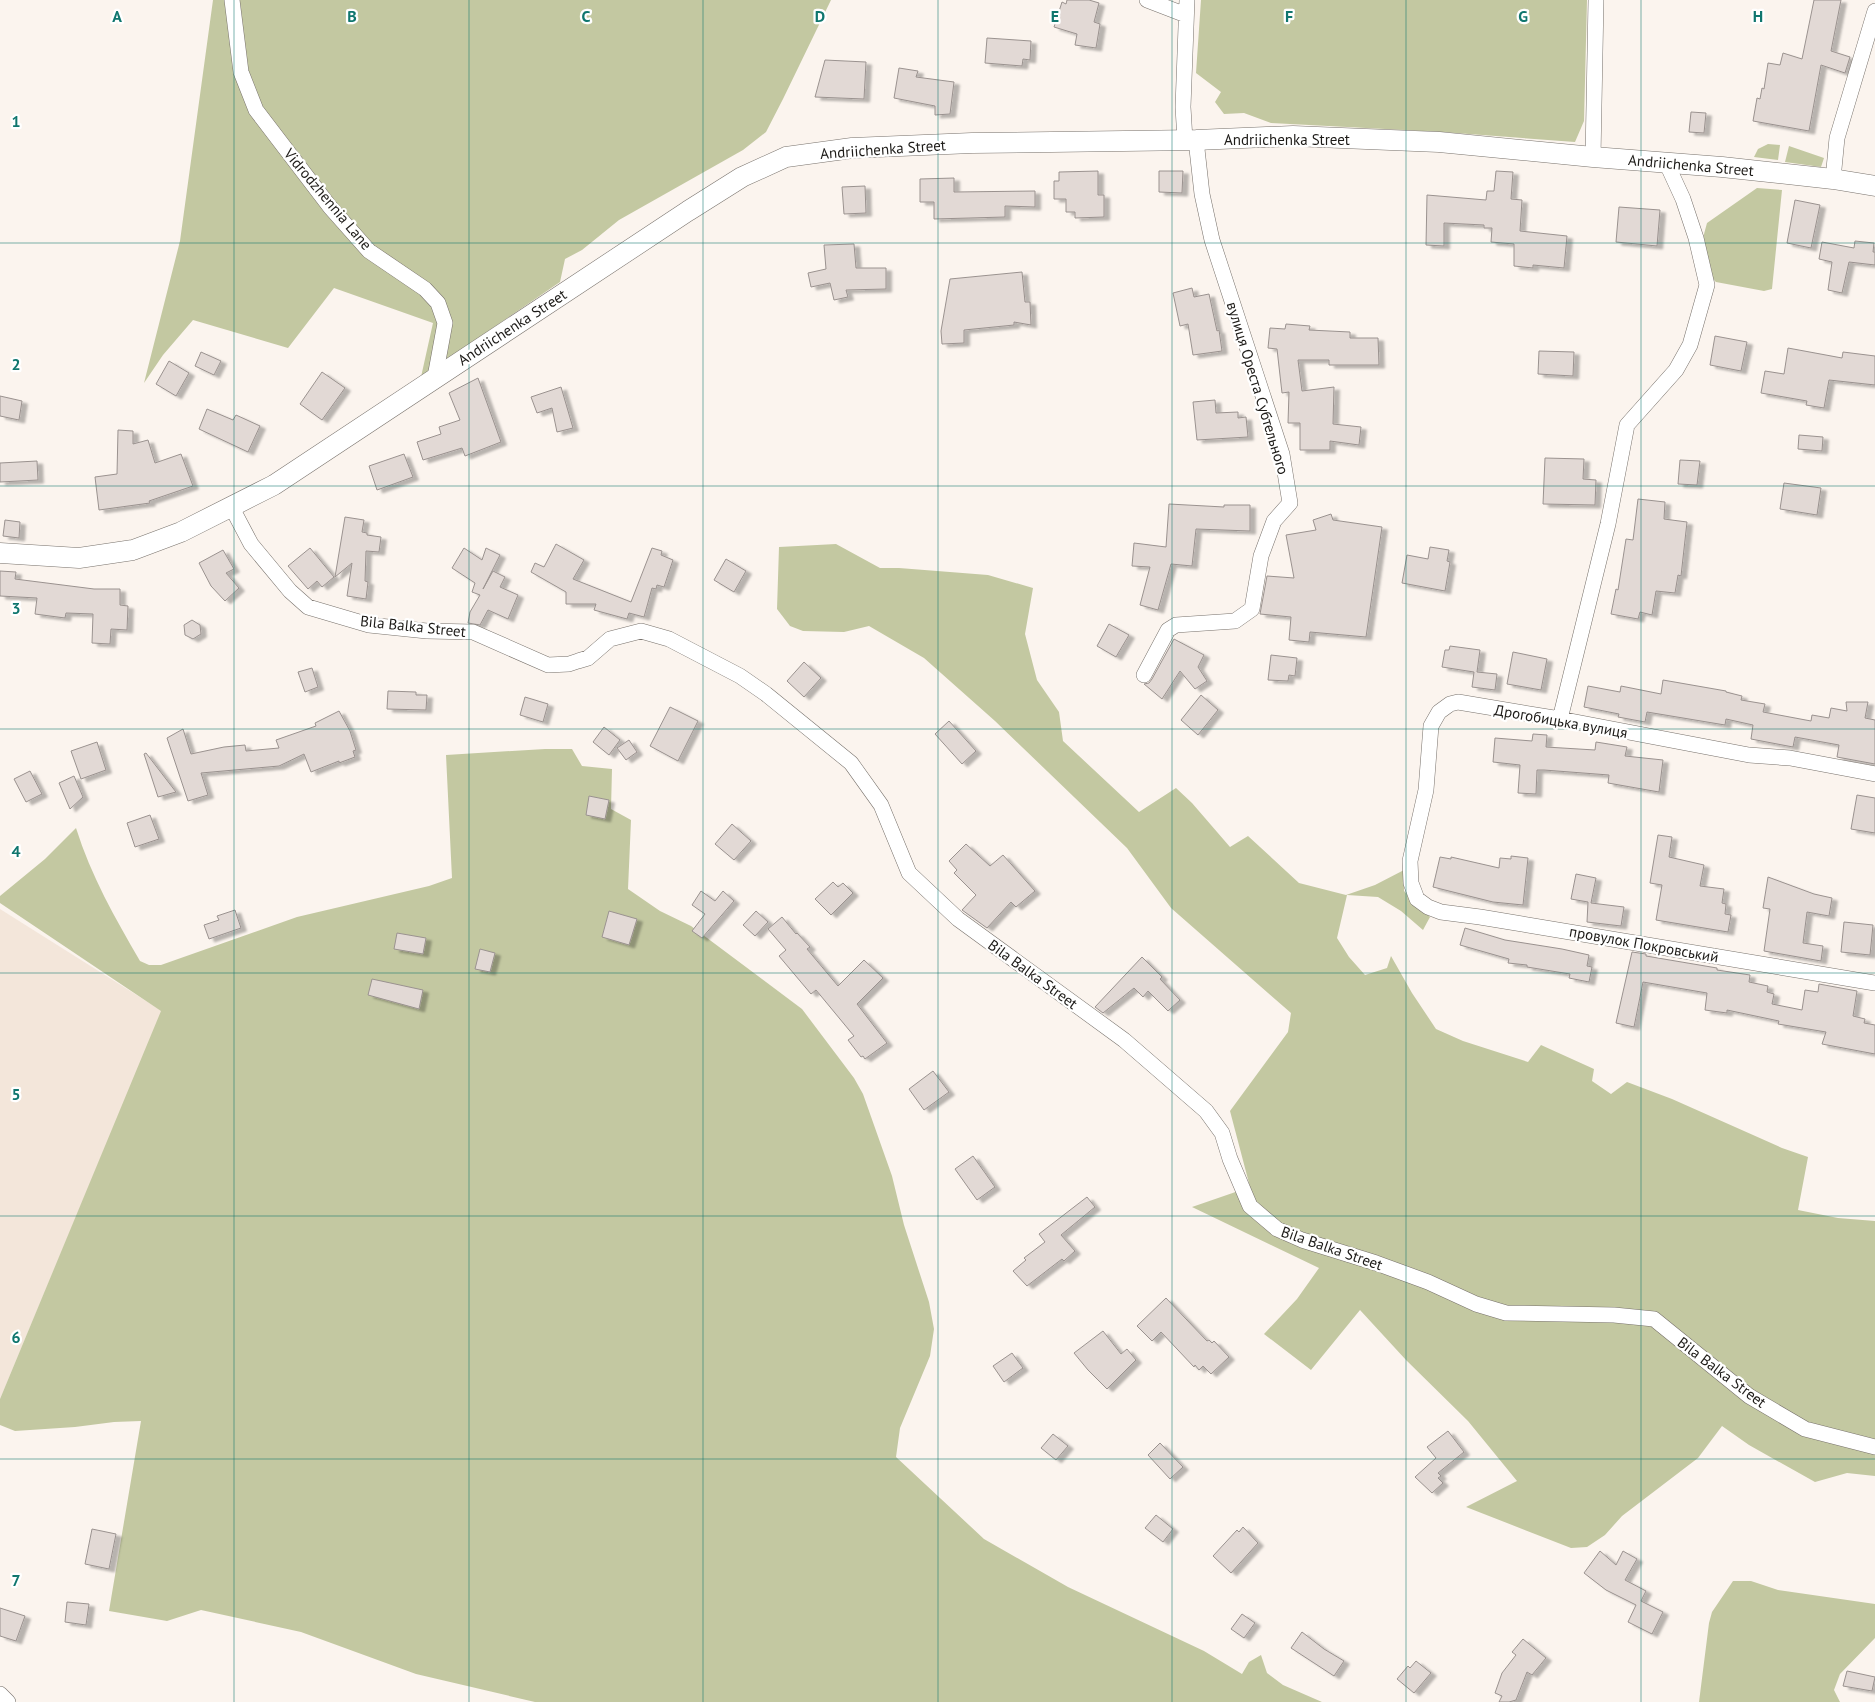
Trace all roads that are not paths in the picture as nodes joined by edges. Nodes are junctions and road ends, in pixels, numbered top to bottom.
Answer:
1 (232, 0) edge
2 (1147, 0) edge
3 (1596, 0) edge
4 (1186, 8) edge
5 (1875, 11) edge
6 (1191, 140) junction
7 (1593, 157) junction
8 (1666, 162) junction
9 (1833, 179) junction
10 (1875, 186) edge
11 (435, 377) junction
12 (232, 508) junction
13 (0, 553) edge
14 (1144, 675) dead end
15 (1560, 719) junction
16 (1875, 774) edge
17 (1416, 899) joint
18 (1875, 983) edge
19 (1875, 1447) edge
20 (0, 1694) edge
21 (8, 1702) edge

1 - 11 street, Vidrodzhennia Lane
2 - 4 street
3 - 7 street
4 - 6 street, вулиця Ореста Субтельного
5 - 9 street
6 - 7 street, Andriichenka Street
6 - 11 street, Andriichenka Street
6 - 14 street, вулиця Ореста Субтельного
7 - 8 street, Andriichenka Street
8 - 9 street, Andriichenka Street
8 - 15 street
9 - 10 street, Andriichenka Street
11 - 12 street, Andriichenka Street
12 - 13 street, Andriichenka Street
12 - 19 street, Bila Balka Street
15 - 16 street, Дрогобицька вулиця
15 - 17 street, Дрогобицька вулиця
17 - 18 street, провулок Покровський
20 - 21 street

